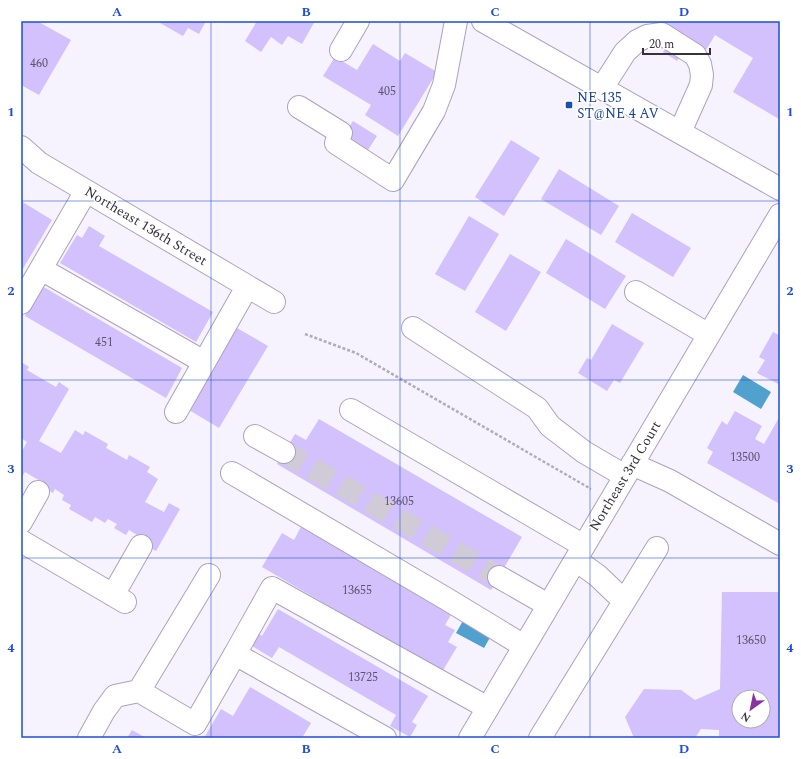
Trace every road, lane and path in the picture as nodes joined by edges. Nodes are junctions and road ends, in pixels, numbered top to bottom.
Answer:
1 (358, 21) edge
2 (456, 21) edge
3 (483, 21) edge
4 (341, 50) dead end
5 (602, 88) junction
6 (299, 107) dead end
7 (680, 132) junction
8 (21, 147) edge
9 (780, 189) edge
10 (86, 191) junction
11 (780, 215) edge
12 (41, 269) junction
13 (247, 286) junction
14 (636, 292) dead end
15 (274, 302) dead end
16 (21, 303) edge
17 (413, 328) dead end
18 (305, 334) dead end
19 (709, 335) junction
20 (204, 362) junction
21 (351, 410) dead end
22 (176, 412) dead end
23 (256, 436) dead end
24 (284, 452) tunnel mouth
25 (629, 470) junction
26 (232, 473) dead end
27 (593, 490) dead end
28 (38, 492) dead end
29 (21, 522) edge
30 (21, 541) edge
31 (780, 544) edge
32 (141, 546) dead end
33 (657, 548) dead end
34 (580, 553) junction
35 (209, 575) dead end
36 (499, 577) tunnel mouth
37 (624, 601) junction
38 (548, 605) junction
39 (524, 646) junction
40 (235, 654) junction
41 (139, 691) junction
42 (488, 708) junction
43 (89, 738) edge
44 (385, 738) edge
45 (470, 738) edge
46 (540, 738) edge

1 - 4 street
2 - 6 street
3 - 5 street
5 - 7 street
5 - 7 street
7 - 9 street
8 - 10 street, Northeast 136th Street
10 - 12 street
10 - 13 street, Northeast 136th Street
11 - 19 street, Northeast 3rd Court
12 - 16 street
12 - 20 street
13 - 15 street, Northeast 136th Street
13 - 20 street
14 - 19 street
17 - 25 street
18 - 27 path
19 - 25 street, Northeast 3rd Court
20 - 22 street
21 - 34 street
23 - 24 street
25 - 31 street
25 - 34 street, Northeast 3rd Court
26 - 39 street
28 - 29 street
30 - 32 street
33 - 37 street
34 - 37 street
34 - 38 street, Northeast 3rd Court
35 - 41 street
36 - 38 street
37 - 46 street
38 - 39 street, Northeast 3rd Court
39 - 42 street, Northeast 3rd Court
40 - 41 street
40 - 42 street
40 - 44 street
41 - 43 street
42 - 45 street, Northeast 3rd Court

